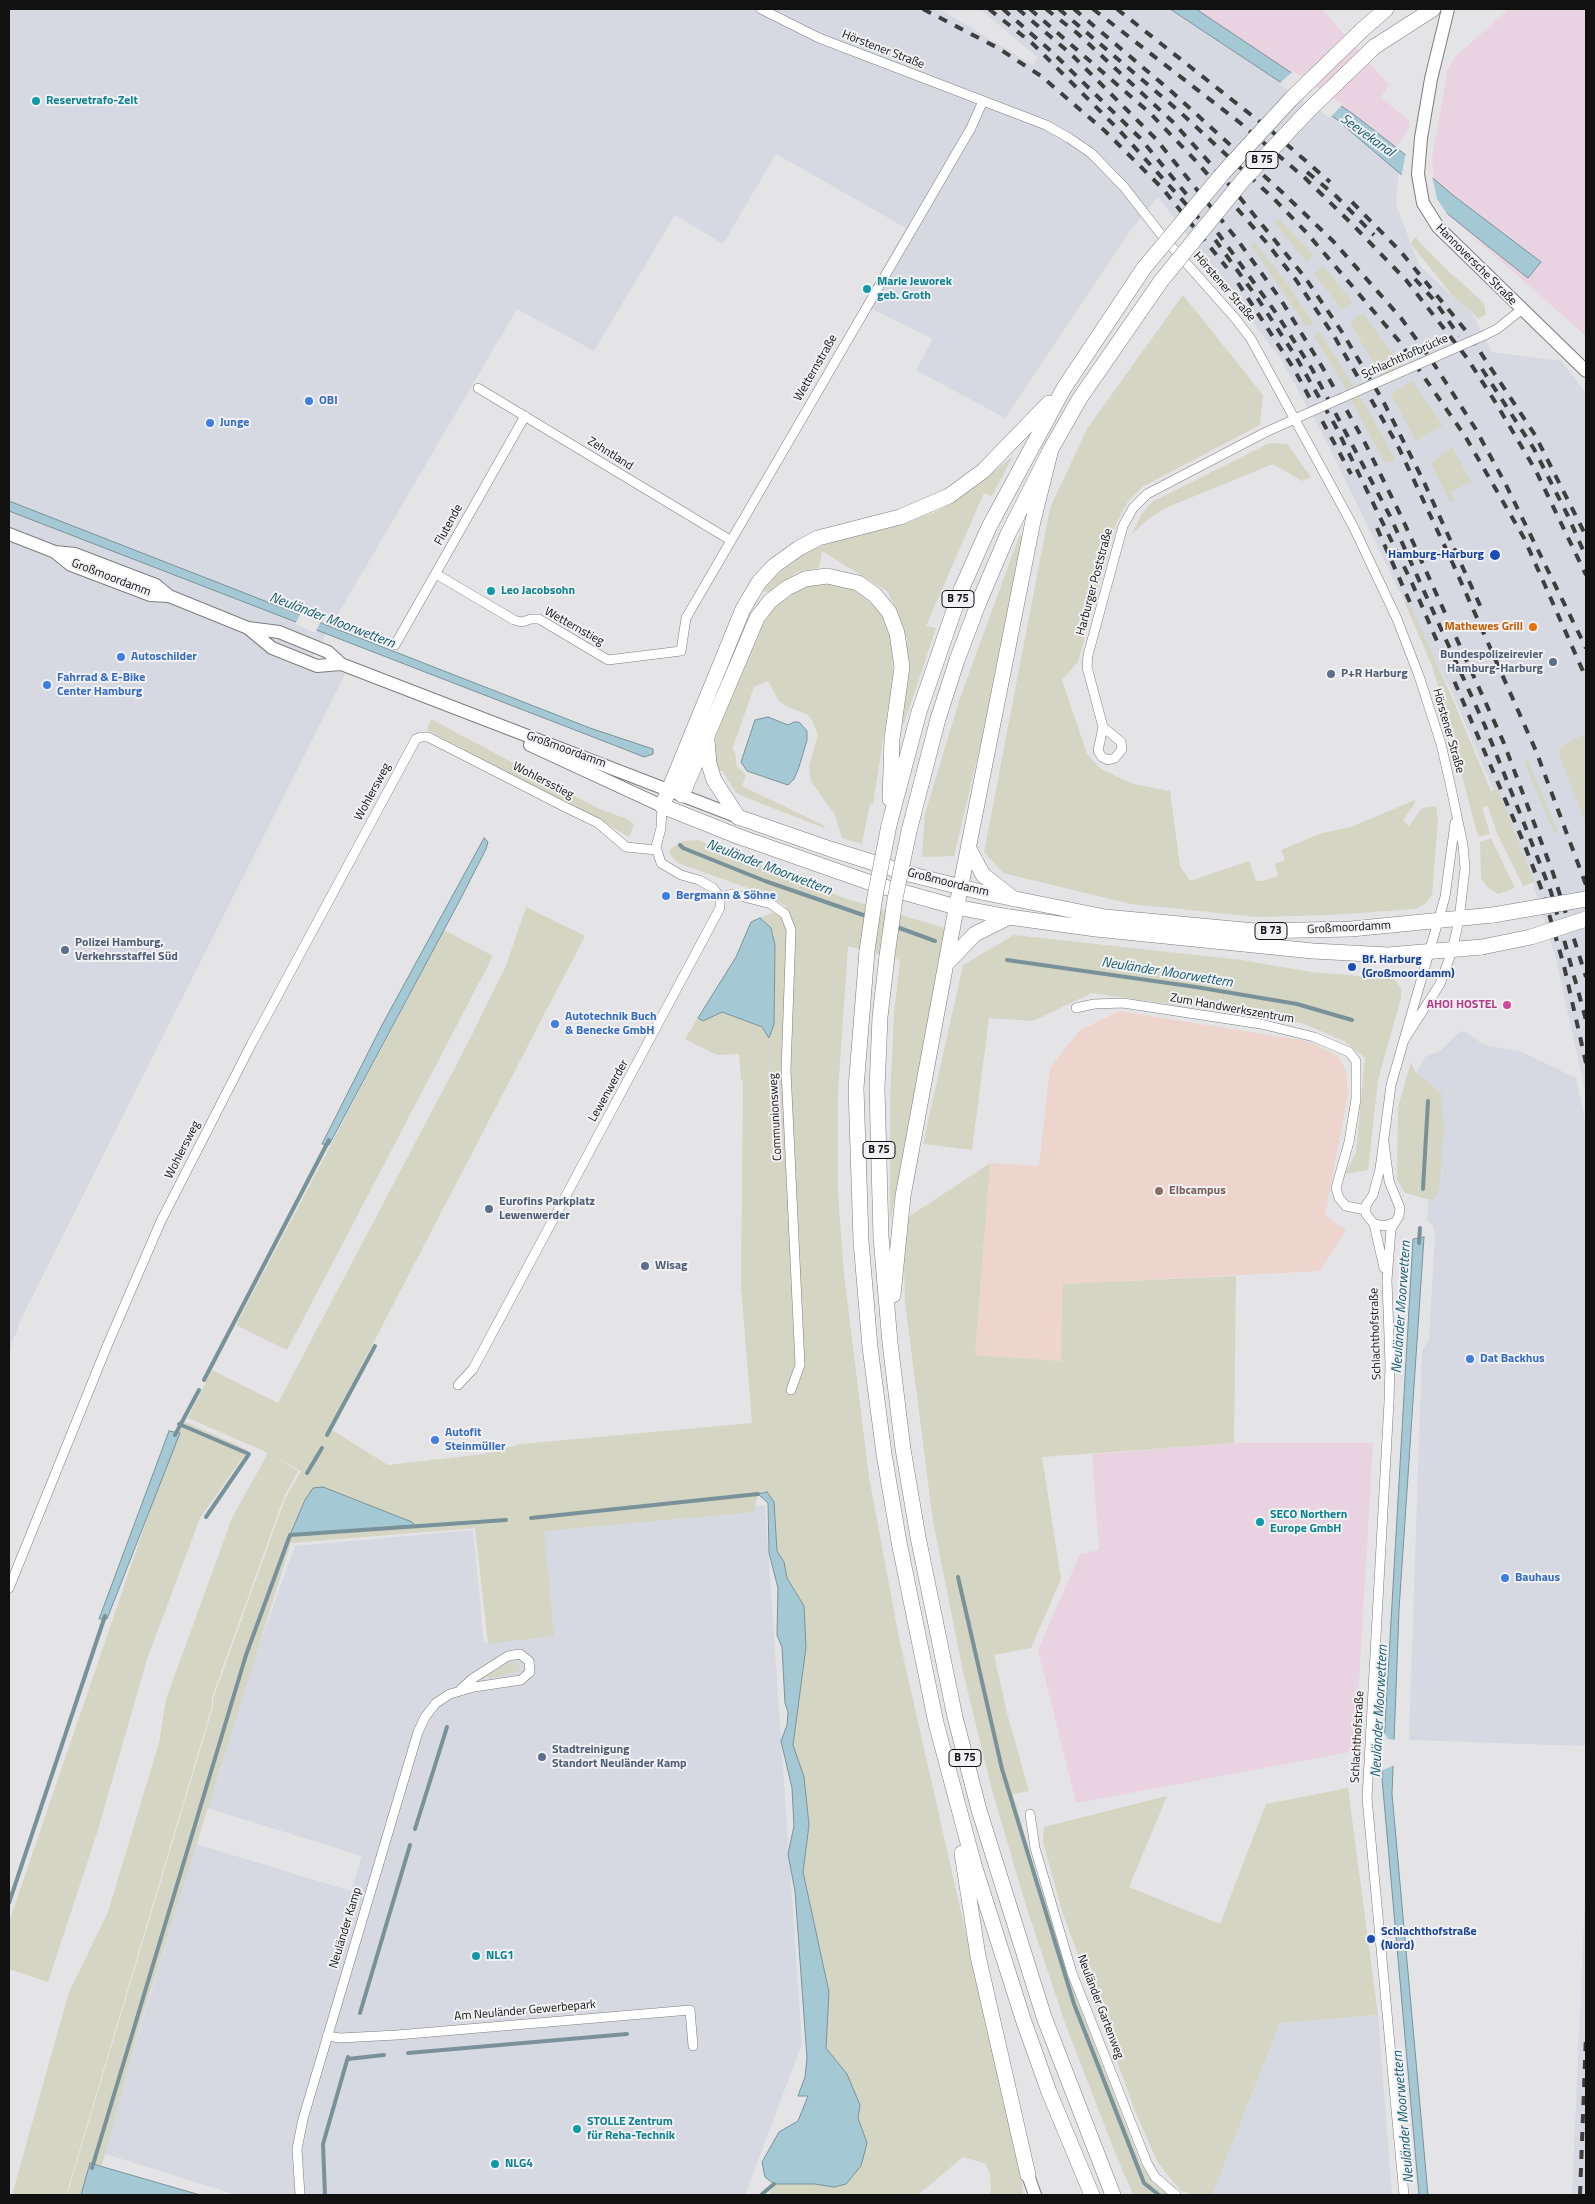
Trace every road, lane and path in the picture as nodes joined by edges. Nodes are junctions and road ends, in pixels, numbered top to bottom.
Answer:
1 (761, 9) edge
2 (1381, 9) edge
3 (1386, 9) edge
4 (1416, 9) edge
5 (1433, 9) edge
6 (1448, 9) edge
7 (1455, 9) edge
8 (1362, 30) junction
9 (1439, 44) junction
10 (1374, 47) junction
11 (983, 101) junction
12 (1521, 310) junction
13 (1586, 371) edge
14 (478, 388) dead end
15 (1064, 388) junction
16 (525, 416) junction
17 (1294, 419) junction
18 (1051, 449) junction
19 (9, 534) edge
20 (730, 540) junction
21 (55, 552) junction
22 (436, 574) junction
23 (147, 582) junction
24 (129, 587) junction
25 (169, 596) junction
26 (248, 628) junction
27 (395, 646) dead end
28 (681, 651) joint
29 (341, 664) junction
30 (462, 712) junction
31 (1103, 727) dead end
32 (416, 739) joint
33 (707, 741) junction
34 (676, 792) junction
35 (669, 809) junction
36 (738, 816) junction
37 (1456, 816) junction
38 (889, 825) junction
39 (661, 828) junction
40 (968, 847) junction
41 (656, 850) junction
42 (960, 887) junction
43 (720, 897) junction
44 (1014, 899) junction
45 (1586, 899) edge
46 (956, 907) junction
47 (1009, 917) junction
48 (1460, 920) junction
49 (1586, 920) edge
50 (1438, 922) junction
51 (1452, 951) junction
52 (1429, 953) junction
53 (945, 965) junction
54 (1076, 1008) dead end
55 (1404, 1040) junction
56 (1384, 1142) junction
57 (1373, 1195) junction
58 (1396, 1196) junction
59 (1366, 1210) junction
60 (1393, 1223) junction
61 (1374, 1224) junction
62 (1387, 1280) junction
63 (890, 1344) junction
64 (458, 1385) dead end
65 (792, 1390) dead end
66 (9, 1588) edge
67 (461, 1689) junction
68 (951, 1785) junction
69 (1030, 1814) dead end
70 (327, 2036) junction
71 (693, 2046) dead end
72 (1028, 2175) junction
73 (300, 2195) edge
74 (1027, 2195) edge
75 (1035, 2195) edge
76 (1092, 2195) edge
77 (1113, 2195) edge
78 (1176, 2195) edge
79 (1404, 2195) edge

1 - 11 street, Hörstener Straße
2 - 8 main road, B 75
3 - 8 main road, B 75
4 - 10 main road, B 75
5 - 10 main road, B 75
6 - 9 main road, Hannoversche Straße
7 - 9 main road, Hannoversche Straße
8 - 15 main road, B 75, bridge
9 - 12 main road, Hannoversche Straße
10 - 18 main road, B 75, bridge
11 - 17 street, Hörstener Straße
11 - 20 street, Wetternstraße
12 - 13 main road, Hannoversche Straße
12 - 17 street, Schlachthofbrücke, bridge
14 - 16 street, Zehntland
15 - 34 main road, B 75
15 - 38 main road, B 75
16 - 20 street, Zehntland
16 - 22 street, Flutende
17 - 31 street, Harburger Poststraße
17 - 37 street, Hörstener Straße
18 - 40 main road, B 75
18 - 63 main road, B 75, bridge
19 - 21 main road, Großmoordamm
20 - 28 street, Wetternstraße
21 - 23 main road, Großmoordamm
21 - 24 main road, Großmoordamm
22 - 27 street, Flutende
22 - 28 street, Wetternstieg
23 - 24 main road
23 - 25 main road, Großmoordamm
24 - 25 main road, Großmoordamm
25 - 26 main road, Großmoordamm
26 - 29 main road, Großmoordamm
26 - 29 main road, Großmoordamm
29 - 30 main road, Großmoordamm
30 - 34 main road, Großmoordamm
30 - 35 main road, Großmoordamm
32 - 41 street, Wohlersstieg
32 - 66 street, Wohlersweg
33 - 34 main road, B 75
33 - 36 main road, B 75
33 - 38 main road, B 75
34 - 35 main road
34 - 36 main road, Großmoordamm
35 - 39 street
35 - 39 street
35 - 46 main road, Großmoordamm / B 73
36 - 42 main road, Großmoordamm / B 73
37 - 48 street, Hörstener Straße
37 - 50 street, Hörstener Straße
38 - 68 main road, B 75, bridge
39 - 41 street
40 - 42 main road, B 75
40 - 44 main road
41 - 43 street
42 - 44 main road, Großmoordamm / B 73
42 - 46 main road
43 - 64 street, Lewenwerder
43 - 65 street, Communionsweg
44 - 50 main road, Großmoordamm / B 73
45 - 48 main road, B 73, bridge
46 - 47 main road, Großmoordamm / B 73
46 - 53 main road, B 75
47 - 52 main road, Großmoordamm / B 73
47 - 53 main road
48 - 50 main road, Großmoordamm / B 73
48 - 51 street, Schlachthofstraße
49 - 51 main road, B 73, bridge
50 - 52 street, Schlachthofstraße
51 - 52 main road, Großmoordamm / B 73
51 - 55 street, Schlachthofstraße
52 - 55 street, Schlachthofstraße
53 - 63 main road, B 75
54 - 59 street, Zum Handwerkszentrum
55 - 56 street, Schlachthofstraße
56 - 57 street, Schlachthofstraße
56 - 58 street, Schlachthofstraße
57 - 58 street
57 - 59 street, Schlachthofstraße
58 - 60 street, Schlachthofstraße
59 - 61 street, Schlachthofstraße
60 - 61 street
60 - 62 street, Schlachthofstraße
61 - 62 street, Schlachthofstraße
62 - 79 street, Schlachthofstraße
63 - 77 main road, B 75
67 - 67 street, Neuländer Kamp
67 - 70 street, Neuländer Kamp
68 - 72 main road, B 75
68 - 76 main road, B 75
69 - 78 street, Neuländer Gartenweg
70 - 71 street, Am Neuländer Gewerbepark
70 - 73 street, Neuländer Kamp
72 - 74 main road, B 75
72 - 75 main road, B 75

